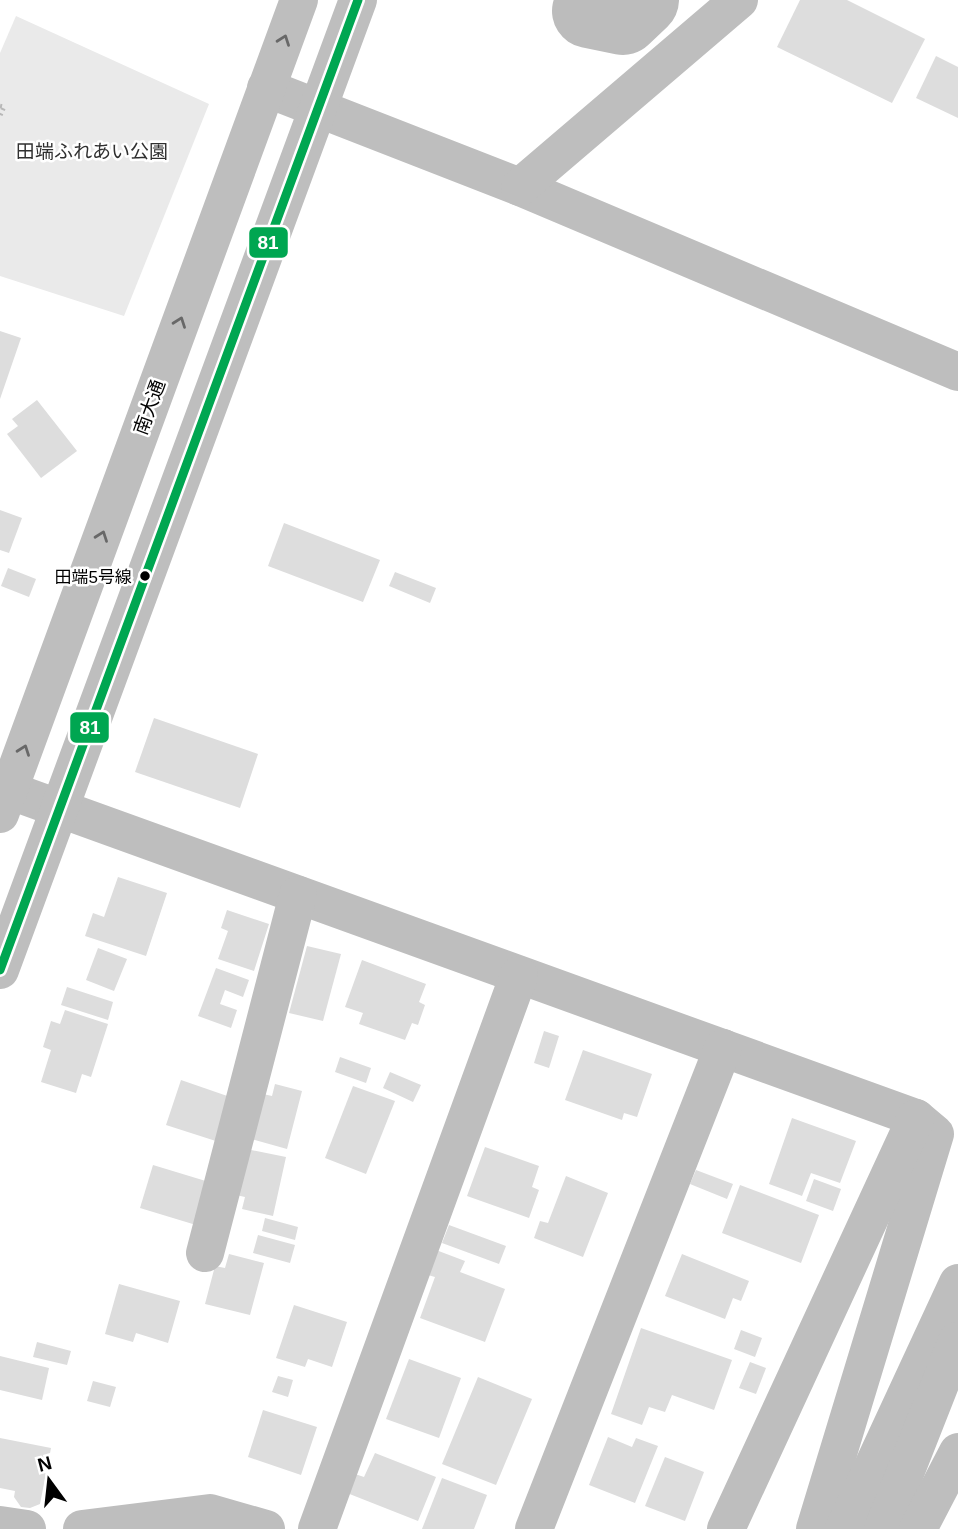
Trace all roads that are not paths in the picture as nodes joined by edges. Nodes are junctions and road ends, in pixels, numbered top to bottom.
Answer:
1 (299, 0) edge
2 (358, 0) edge
3 (739, 0) edge
4 (266, 88) junction
5 (319, 109) junction
6 (520, 187) junction
7 (958, 372) edge
8 (3, 797) edge
9 (58, 809) junction
10 (298, 895) junction
11 (0, 970) edge
12 (519, 975) junction
13 (723, 1048) junction
14 (916, 1118) junction
15 (205, 1252) dead end
16 (958, 1283) edge
17 (958, 1339) edge
18 (958, 1452) edge
19 (0, 1525) edge
20 (828, 1527) edge
21 (27, 1529) edge
22 (82, 1529) edge
23 (266, 1529) edge
24 (317, 1529) edge
25 (534, 1529) edge
26 (726, 1529) edge
27 (884, 1529) edge
28 (918, 1529) edge

4 -> 1 street, 南大通
2 - 5 street
3 - 6 street
4 - 5 street
8 -> 4 street, 南大通
5 - 6 street
5 - 9 street
6 - 7 street
8 - 9 street
9 - 10 street
9 - 11 street
10 - 12 street
10 - 15 street
12 - 13 street
12 - 24 street
13 - 14 street
13 - 25 street
14 - 20 street
14 - 26 street
16 - 20 street
17 - 27 street
18 - 28 street
19 - 21 street
22 - 23 street

